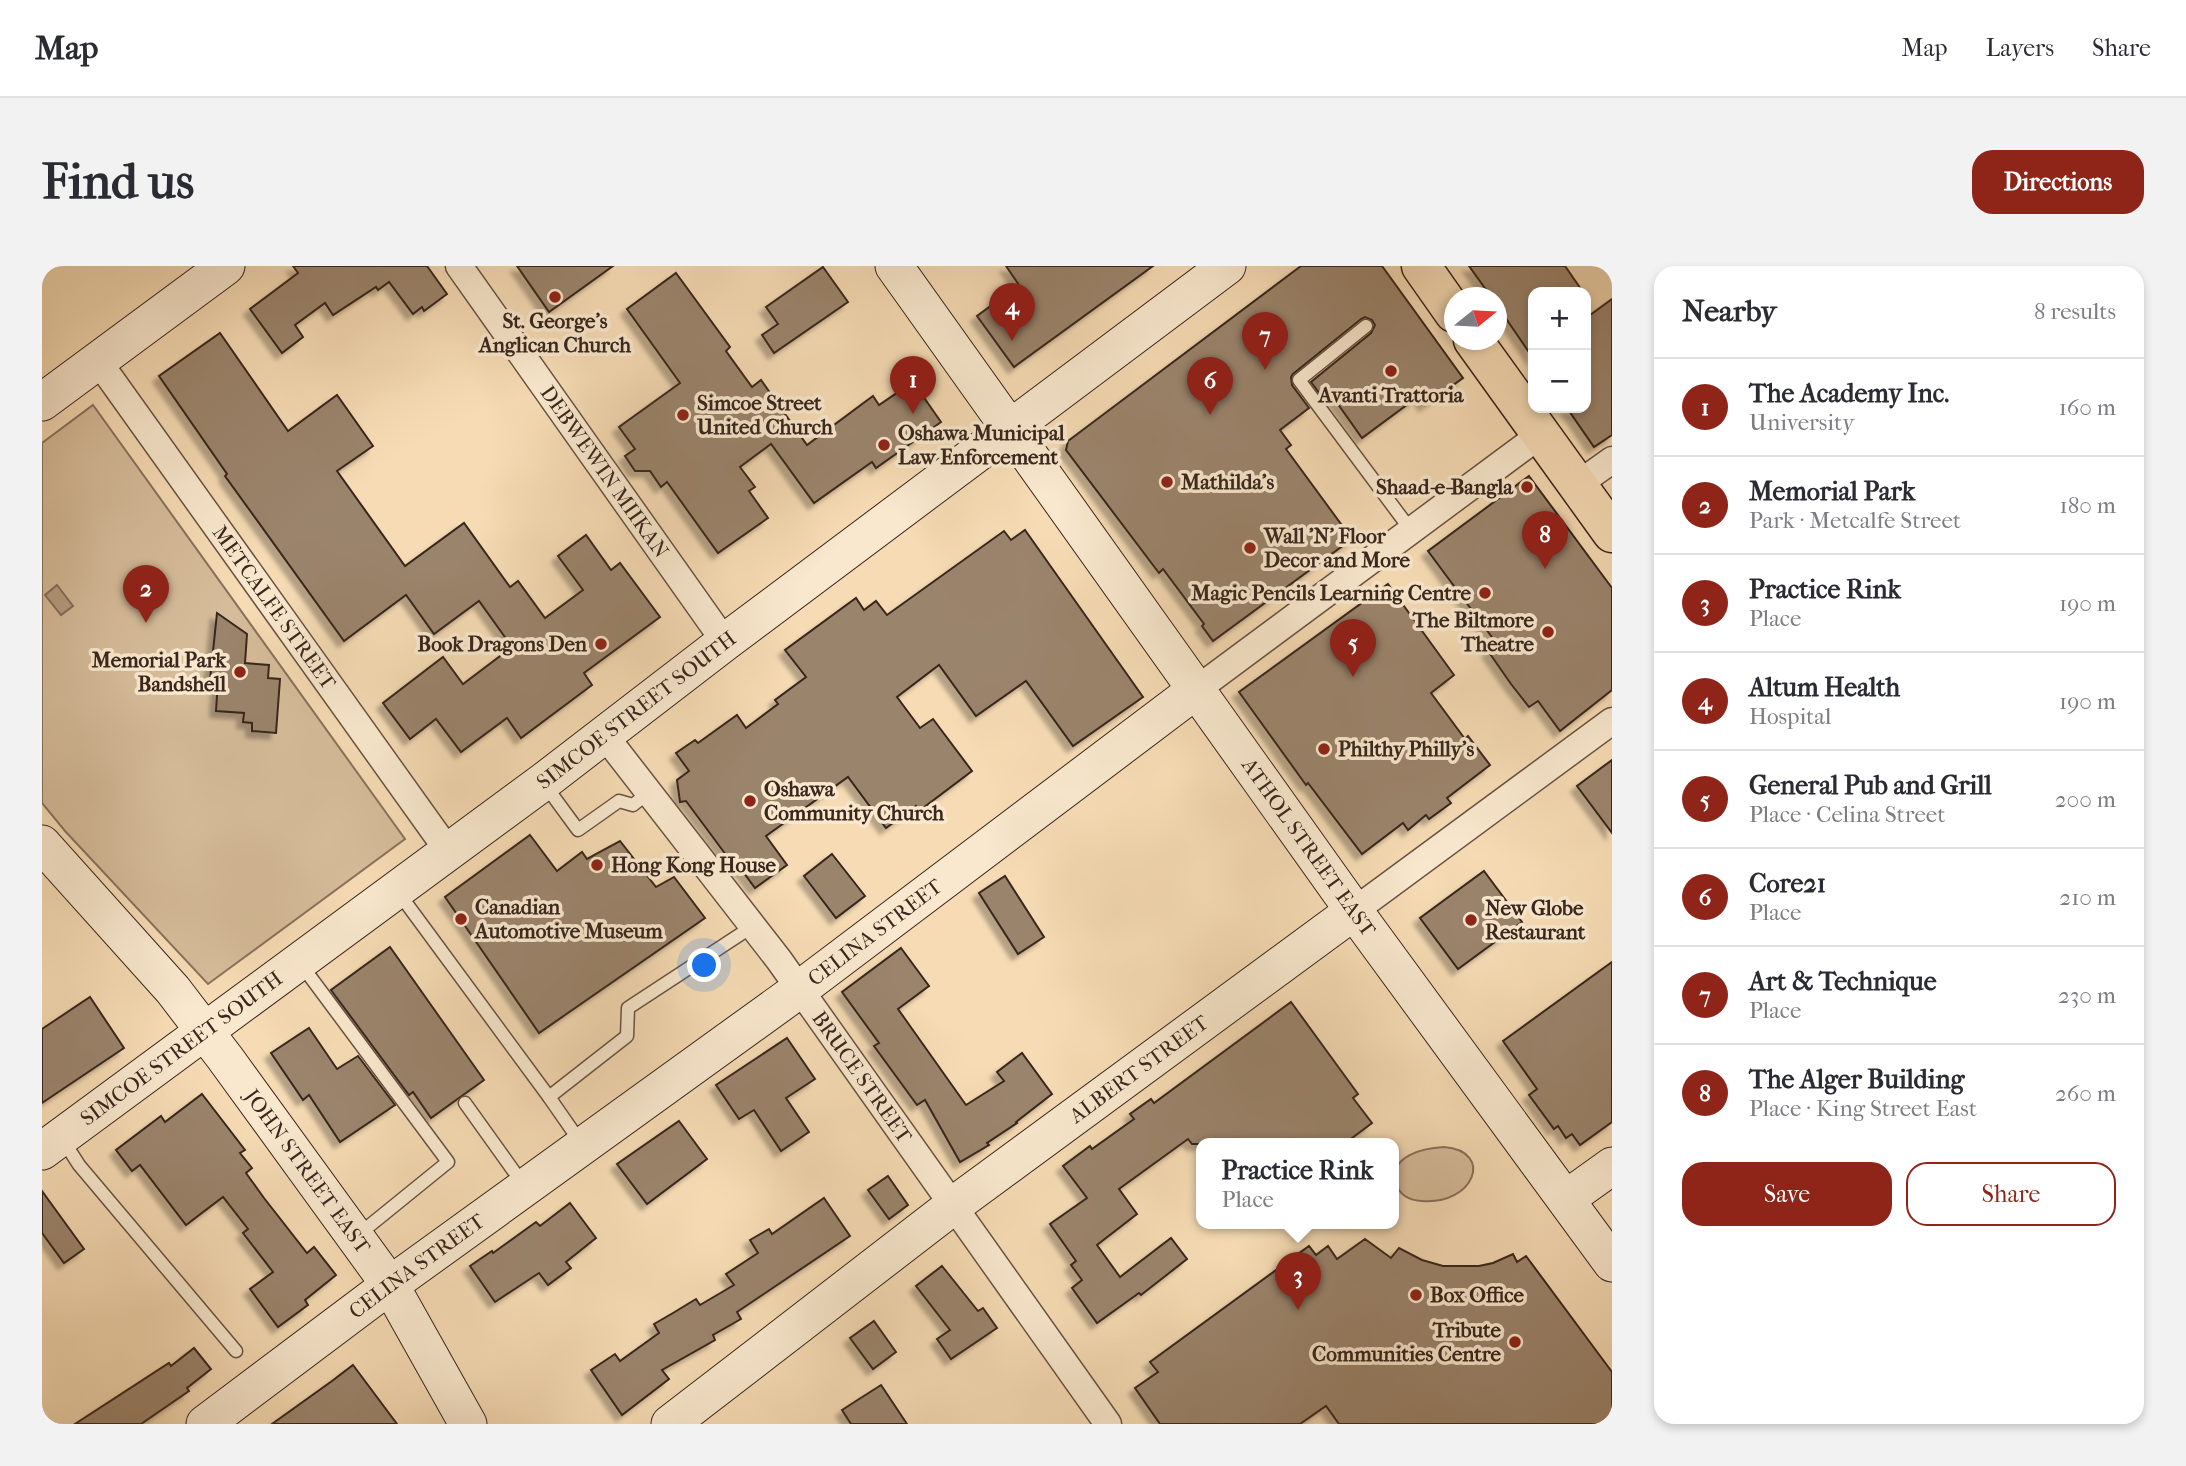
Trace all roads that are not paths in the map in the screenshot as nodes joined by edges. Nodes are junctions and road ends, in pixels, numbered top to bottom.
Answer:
1 (226, 266) edge
2 (459, 266) edge
3 (1227, 266) edge
4 (1421, 266) edge
5 (903, 272) edge
6 (1444, 299) edge
7 (1366, 326) dead end
8 (1480, 350) edge
9 (98, 361) junction
10 (42, 402) edge
11 (1011, 429) junction
12 (1540, 435) junction
13 (1612, 460) edge
14 (1577, 485) junction
15 (1410, 529) junction
16 (1612, 533) edge
17 (725, 642) junction
18 (1196, 690) junction
19 (1612, 722) edge
20 (605, 736) junction
21 (543, 782) junction
22 (648, 793) junction
23 (42, 844) edge
24 (449, 852) junction
25 (397, 890) junction
26 (1354, 911) junction
27 (753, 926) junction
28 (299, 962) junction
29 (800, 989) junction
30 (205, 1031) junction
31 (549, 1097) junction
32 (465, 1103) dead end
33 (51, 1144) edge
34 (583, 1146) junction
35 (1612, 1166) edge
36 (526, 1187) junction
37 (1566, 1199) junction
38 (954, 1205) junction
39 (355, 1237) junction
40 (1612, 1263) edge
41 (390, 1285) junction
42 (236, 1351) dead end
43 (205, 1424) edge
44 (468, 1424) edge
45 (670, 1424) edge
46 (1108, 1424) edge

1 - 9 main road
2 - 17 street, DEBWEWIN MIIKAN
3 - 11 main road, SIMCOE STREET SOUTH
4 - 6 main road
5 - 11 main road, ATHOL STREET EAST
7 - 15 lane
8 - 12 main road
9 - 10 main road
9 - 24 street, METCALFE STREET
11 - 17 main road, SIMCOE STREET SOUTH
11 - 18 main road, ATHOL STREET EAST
12 - 14 main road
12 - 15 street, CELINA STREET
13 - 14 street
14 - 16 main road
15 - 18 street, CELINA STREET
17 - 20 main road, SIMCOE STREET SOUTH
18 - 26 main road, ATHOL STREET EAST
18 - 29 main road, CELINA STREET
19 - 26 street, ALBERT STREET
20 - 21 main road, SIMCOE STREET SOUTH
20 - 22 street, BRUCE STREET
21 - 22 lane
21 - 24 main road, SIMCOE STREET SOUTH
22 - 27 street, BRUCE STREET
23 - 30 main road, JOHN STREET EAST
24 - 25 main road, SIMCOE STREET SOUTH
25 - 28 main road, SIMCOE STREET SOUTH
25 - 31 lane
26 - 37 main road, ATHOL STREET EAST
26 - 38 main road, ALBERT STREET
27 - 29 street, BRUCE STREET
27 - 31 lane
28 - 30 main road, SIMCOE STREET SOUTH
28 - 39 lane
29 - 34 main road, CELINA STREET
29 - 38 street, BRUCE STREET
30 - 33 main road, SIMCOE STREET SOUTH
30 - 39 main road, JOHN STREET EAST
31 - 34 lane
32 - 36 lane
33 - 42 lane
34 - 36 main road, CELINA STREET
35 - 37 main road
36 - 41 main road, CELINA STREET
37 - 40 main road, ATHOL STREET EAST
38 - 45 main road, ALBERT STREET
38 - 46 street, BRUCE STREET
39 - 41 main road, JOHN STREET EAST
41 - 43 main road, CELINA STREET
41 - 44 main road, JOHN STREET EAST

